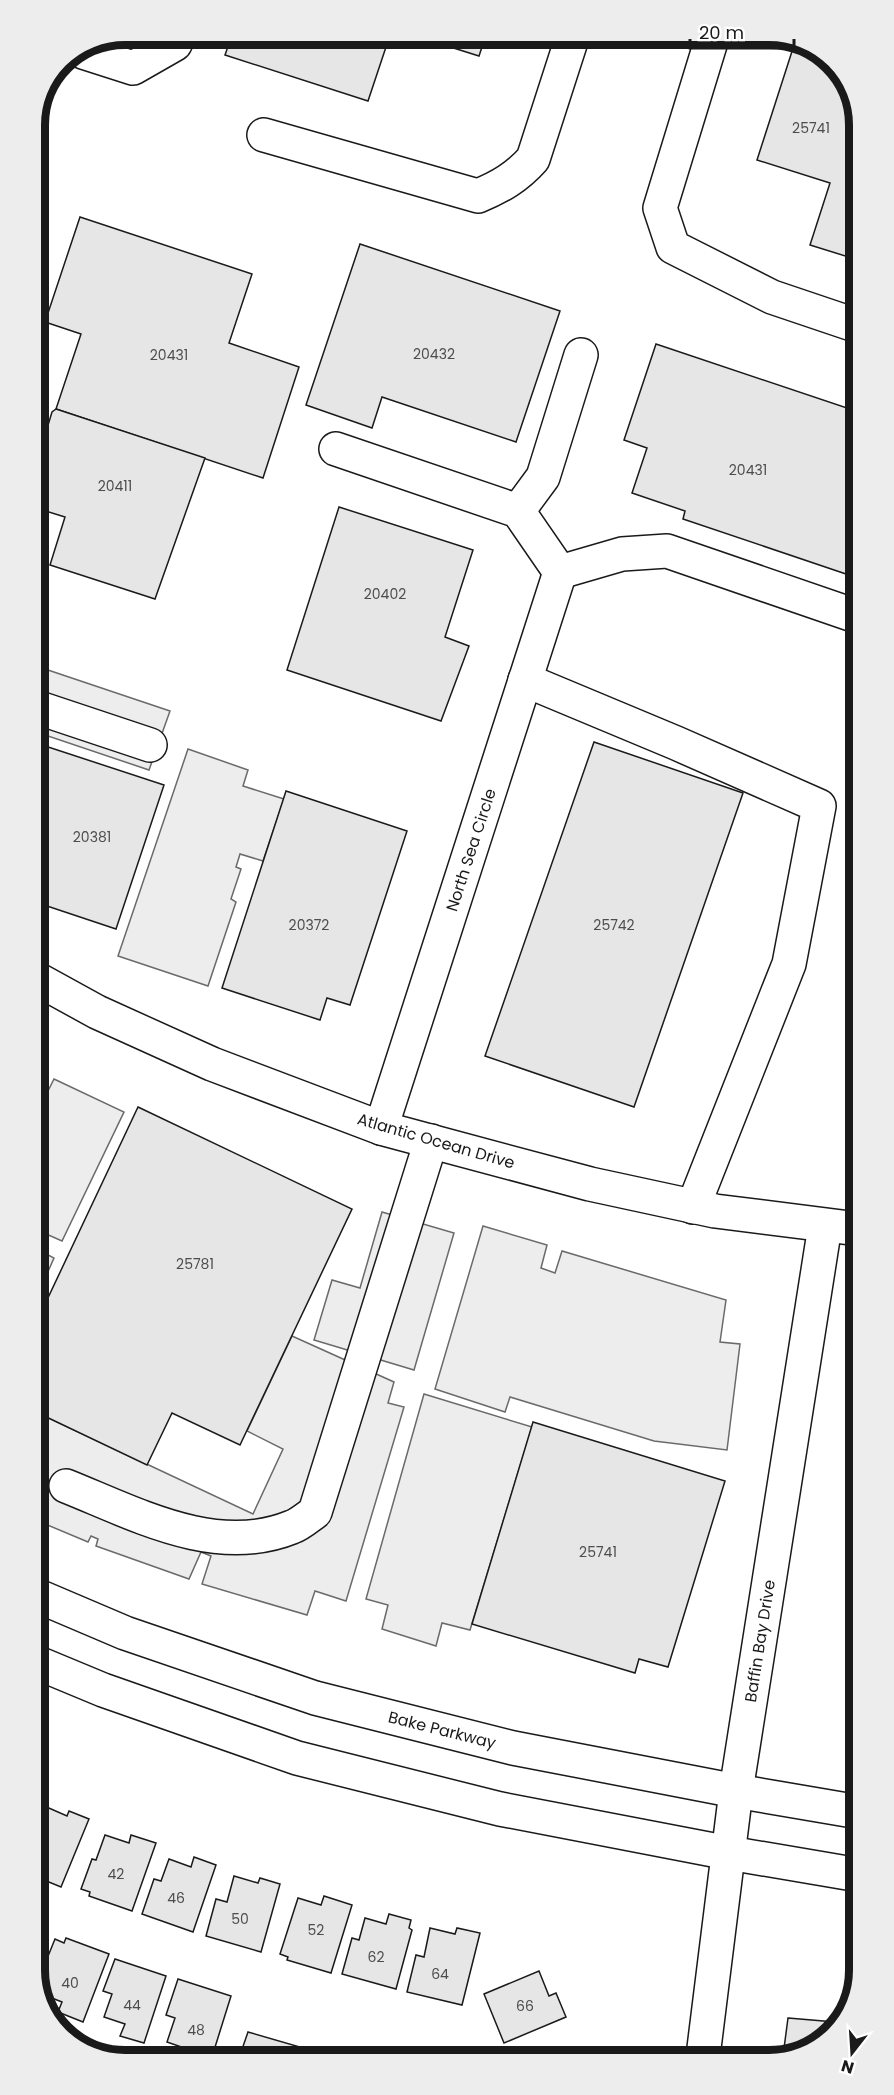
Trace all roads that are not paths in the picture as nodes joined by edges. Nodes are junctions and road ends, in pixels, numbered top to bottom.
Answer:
1 (173, 45) edge
2 (570, 45) edge
3 (710, 45) edge
4 (89, 54) edge
5 (264, 135) dead end
6 (849, 323) edge
7 (581, 355) dead end
8 (336, 449) dead end
9 (518, 511) junction
10 (560, 572) junction
11 (849, 614) edge
12 (525, 680) junction
13 (45, 710) edge
14 (150, 746) dead end
15 (45, 983) edge
16 (381, 1128) junction
17 (431, 1141) junction
18 (693, 1207) junction
19 (825, 1226) junction
20 (849, 1228) edge
21 (66, 1486) dead end
22 (45, 1599) edge
23 (45, 1666) edge
24 (736, 1791) junction
25 (849, 1810) edge
26 (729, 1853) junction
27 (849, 1873) edge
28 (704, 2050) edge

1 - 4 street
2 - 5 street
3 - 6 street
7 - 9 street
8 - 9 street
9 - 10 street
10 - 11 street
10 - 12 street, North Sea Circle
12 - 16 street, North Sea Circle
12 - 18 street
13 - 14 street
15 - 16 street, Atlantic Ocean Drive
16 - 17 street, Atlantic Ocean Drive
17 - 18 street, Atlantic Ocean Drive
17 - 21 street
18 - 19 street, Atlantic Ocean Drive
19 - 20 street, Atlantic Ocean Drive
19 - 24 street, Baffin Bay Drive
22 - 24 street, Bake Parkway
23 - 26 street
24 - 25 street, Bake Parkway
24 - 26 street, Baffin Bay Drive
26 - 27 street
26 - 28 street, Baffin Bay Drive

